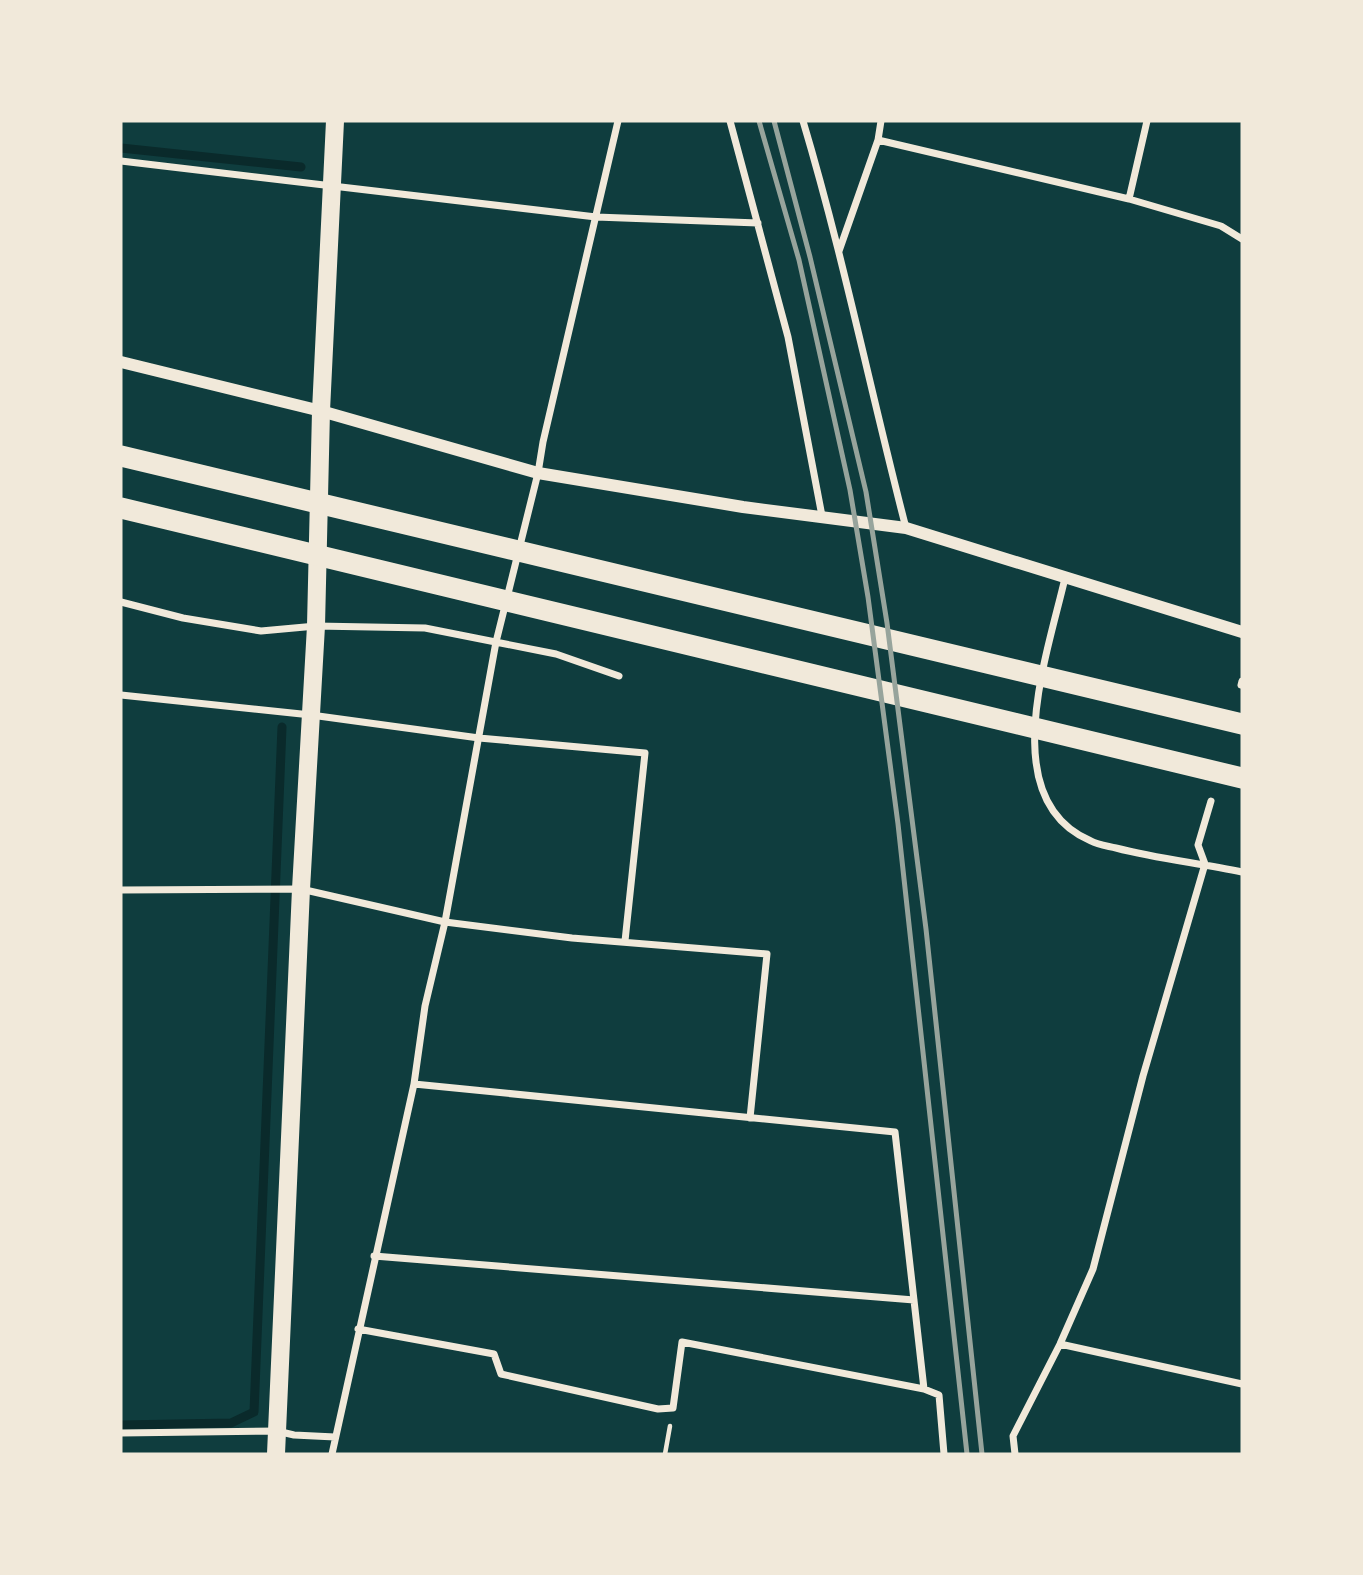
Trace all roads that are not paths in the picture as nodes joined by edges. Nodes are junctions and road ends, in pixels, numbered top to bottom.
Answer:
1 (335, 121) edge
2 (618, 121) edge
3 (730, 121) edge
4 (803, 121) edge
5 (881, 121) edge
6 (1147, 121) edge
7 (878, 140) junction
8 (121, 161) edge
9 (332, 187) junction
10 (1129, 198) junction
11 (596, 217) junction
12 (758, 223) junction
13 (1242, 239) edge
14 (839, 252) junction
15 (121, 362) edge
16 (321, 411) junction
17 (121, 456) edge
18 (538, 473) junction
19 (121, 508) edge
20 (822, 516) junction
21 (906, 528) junction
22 (1065, 578) junction
23 (121, 601) edge
24 (316, 625) junction
25 (1242, 632) edge
26 (496, 642) junction
27 (619, 676) dead end
28 (121, 695) edge
29 (311, 715) junction
30 (1242, 724) edge
31 (479, 738) junction
32 (1242, 778) edge
33 (1211, 801) dead end
34 (1205, 864) junction
35 (1242, 872) edge
36 (301, 889) junction
37 (121, 890) edge
38 (444, 922) junction
39 (625, 941) junction
40 (414, 1084) junction
41 (750, 1118) junction
42 (374, 1256) junction
43 (914, 1300) junction
44 (358, 1329) junction
45 (1060, 1344) junction
46 (1242, 1384) edge
47 (924, 1389) junction
48 (277, 1431) junction
49 (121, 1433) edge
50 (335, 1437) junction
51 (276, 1454) edge
52 (332, 1454) edge
53 (944, 1454) edge
54 (1015, 1454) edge

1 - 9 main road
2 - 11 street
3 - 12 street
4 - 14 street
5 - 7 street
6 - 10 street
7 - 10 street
7 - 14 street
8 - 9 street
9 - 11 street
9 - 16 main road
10 - 13 street
11 - 12 street
11 - 18 street
12 - 20 street
14 - 21 street
15 - 16 street
16 - 18 street
16 - 24 main road
17 - 30 highway
18 - 20 street
18 - 26 street
19 - 32 highway
20 - 21 street
21 - 22 street
22 - 25 street
22 - 34 street
23 - 24 street
24 - 26 street
24 - 29 main road
26 - 27 street
26 - 31 street
28 - 29 street
29 - 31 street
29 - 36 main road
31 - 38 street
31 - 39 street
33 - 34 street
34 - 35 street
34 - 45 street
36 - 37 street
36 - 38 street
36 - 48 main road
38 - 39 street
38 - 40 street
39 - 41 street
40 - 41 street
40 - 42 street
41 - 43 street
42 - 43 street
42 - 44 street
43 - 47 street
44 - 47 street
44 - 50 street
45 - 46 street
45 - 54 street
47 - 53 street
48 - 49 street
48 - 50 street
48 - 51 main road
50 - 52 street

